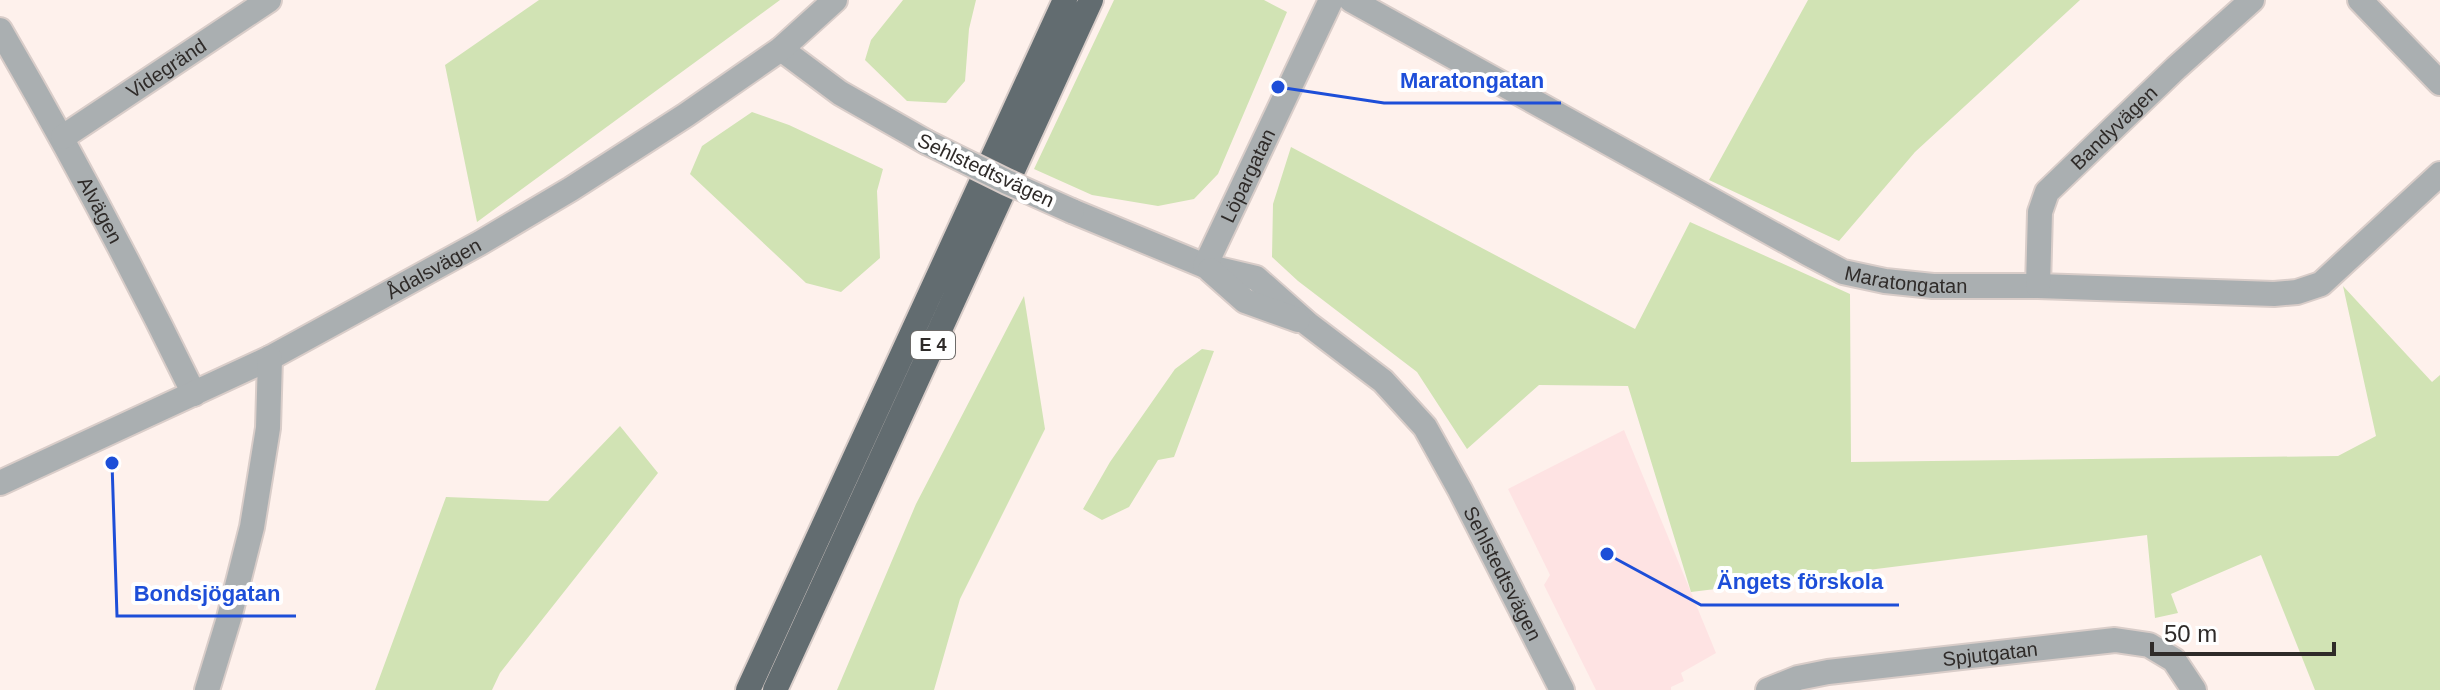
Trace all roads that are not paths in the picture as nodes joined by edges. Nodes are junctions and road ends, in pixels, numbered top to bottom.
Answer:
1 (269, 0) edge
2 (835, 0) edge
3 (1065, 0) edge
4 (1091, 0) edge
5 (1331, 0) edge
6 (1351, 0) edge
7 (2252, 0) edge
8 (2360, 0) edge
9 (0, 30) edge
10 (781, 49) junction
11 (2440, 83) edge
12 (63, 137) junction
13 (2440, 174) edge
14 (1205, 266) junction
15 (2038, 286) junction
16 (270, 358) junction
17 (194, 394) junction
18 (0, 483) edge
19 (207, 690) edge
20 (748, 690) edge
21 (775, 690) edge
22 (1562, 690) edge
23 (1768, 690) edge
24 (2194, 690) edge

1 - 12 street, Videgränd
2 - 10 street, Ådalsvägen
3 - 20 highway, E 4
4 - 21 highway, E 4
5 - 14 street, Löpargatan
6 - 15 street, Maratongatan
7 - 15 street, Bandyvägen
8 - 11 street
9 - 12 street, Alvägen
10 - 14 street, Sehlstedtsvägen, bridge
10 - 16 street, Ådalsvägen
12 - 17 street, Alvägen
13 - 15 street, Maratongatan
14 - 22 street, Sehlstedtsvägen
16 - 17 street, Ådalsvägen
16 - 19 street
17 - 18 street, Ådalsvägen
23 - 24 street, Spjutgatan

